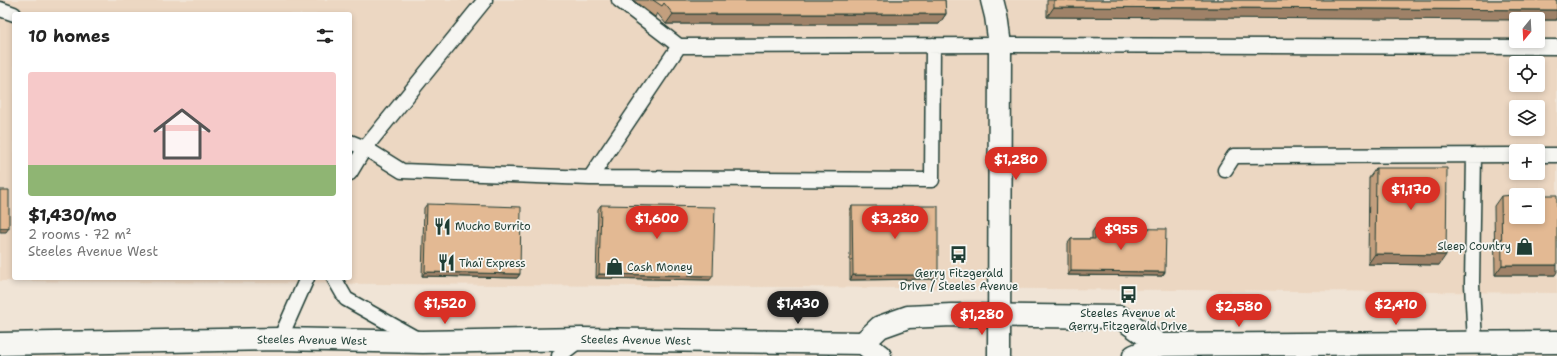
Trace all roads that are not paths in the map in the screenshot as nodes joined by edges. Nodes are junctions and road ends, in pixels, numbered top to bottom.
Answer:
1 (485, 0) edge
2 (619, 0) edge
3 (992, 0) edge
4 (0, 9) edge
5 (12, 13) edge
6 (933, 45) junction
7 (1000, 45) junction
8 (679, 46) junction
9 (1557, 47) edge
10 (352, 143) edge
11 (365, 148) junction
12 (1474, 155) junction
13 (1509, 155) edge
14 (1545, 155) edge
15 (1557, 155) edge
16 (352, 169) edge
17 (1225, 170) dead end
18 (590, 178) junction
19 (306, 280) edge
20 (335, 280) edge
21 (999, 317) junction
22 (280, 339) junction
23 (581, 339) junction
24 (423, 342) junction
25 (1557, 342) edge
26 (863, 343) junction
27 (1475, 343) junction
28 (0, 344) edge
29 (1160, 345) junction
30 (467, 349) edge
31 (560, 356) edge
32 (880, 356) edge
33 (999, 356) edge
34 (1134, 356) edge

1 - 11 lane
2 - 8 lane
3 - 7 main road
4 - 5 lane
6 - 7 lane
6 - 8 lane
6 - 18 lane
7 - 9 lane
7 - 21 main road
8 - 18 lane
10 - 11 lane
11 - 16 lane
11 - 18 lane
12 - 13 lane
12 - 17 lane
12 - 27 lane
14 - 15 lane
19 - 22 lane
20 - 24 lane
21 - 26 main road
21 - 29 main road
21 - 33 main road
22 - 24 main road, Steeles Avenue West
22 - 28 main road, Steeles Avenue West
23 - 26 main road, Steeles Avenue West
23 - 30 main road, Steeles Avenue West
23 - 31 lane
24 - 30 main road, Steeles Avenue West
25 - 27 main road
26 - 32 main road
27 - 29 main road
29 - 34 main road

